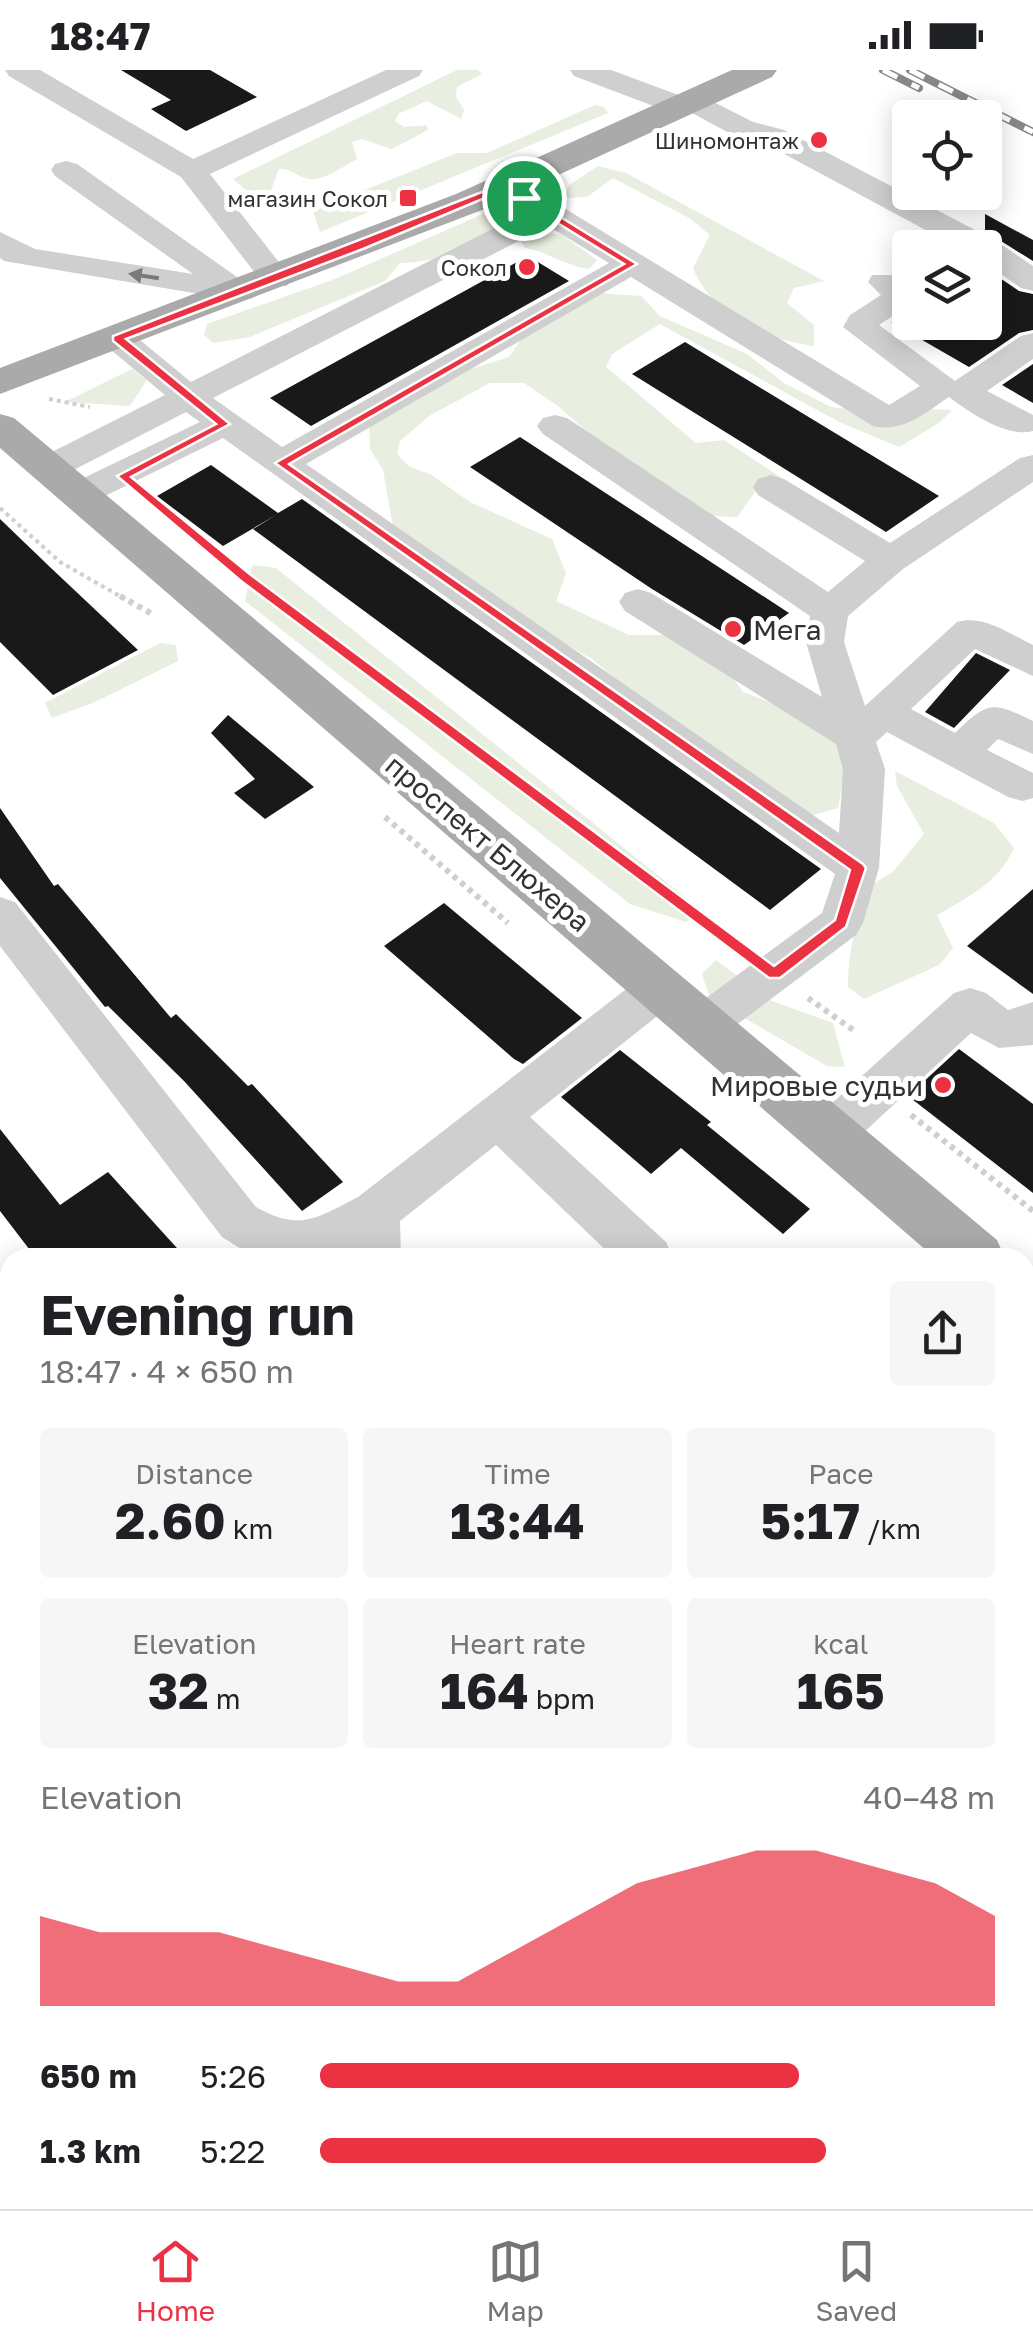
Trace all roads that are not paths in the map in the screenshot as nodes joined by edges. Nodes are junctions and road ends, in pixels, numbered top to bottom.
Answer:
1 (19, 70) edge
2 (409, 70) edge
3 (584, 70) edge
4 (760, 70) edge
5 (687, 105) junction
6 (66, 170) dead end
7 (192, 171) junction
8 (505, 186) junction
9 (548, 213) junction
10 (950, 230) edge
11 (0, 242) edge
12 (1002, 260) edge
13 (632, 264) junction
14 (276, 278) junction
15 (1033, 281) edge
16 (884, 282) dead end
17 (240, 291) junction
18 (118, 338) junction
19 (1033, 343) edge
20 (9, 379) edge
21 (952, 388) junction
22 (172, 404) junction
23 (1027, 418) edge
24 (224, 424) junction
25 (555, 426) dead end
26 (0, 427) edge
27 (281, 463) junction
28 (1027, 475) edge
29 (64, 481) junction
30 (771, 487) dead end
31 (890, 560) junction
32 (638, 602) dead end
33 (830, 611) junction
34 (1033, 662) edge
35 (870, 724) junction
36 (1033, 739) edge
37 (959, 752) junction
38 (1023, 786) dead end
39 (858, 868) junction
40 (0, 914) edge
41 (659, 988) junction
42 (1033, 1020) edge
43 (703, 1025) junction
44 (497, 1116) junction
45 (831, 1133) junction
46 (376, 1235) edge
47 (637, 1248) edge
48 (965, 1248) edge

1 - 7 street
2 - 7 street
3 - 5 street
4 - 5 main road
5 - 8 main road
5 - 10 street
6 - 17 street
7 - 14 street
8 - 9 street
8 - 14 main road
9 - 13 street
9 - 22 street
17 -> 11 street
12 - 15 street
13 - 21 street
13 - 27 street
14 - 17 main road
16 - 21 street
17 - 18 main road
18 - 20 main road
18 - 22 street
19 - 21 street
21 - 23 street
22 - 24 street
22 - 29 street
23 - 28 street
24 - 27 street
24 - 29 street
25 - 33 street
26 - 29 main road, проспект Блюхера
27 - 39 street
28 - 31 street
29 - 41 main road, проспект Блюхера
30 - 31 street
31 - 33 street
32 - 35 street
33 - 35 street
34 - 35 street
35 - 37 street
35 - 39 street
36 - 37 street
37 - 38 street
39 - 43 street
40 - 46 street
41 - 43 main road, проспект Блюхера
41 - 44 street
42 - 45 street
43 - 45 main road, проспект Блюхера
44 - 46 street
44 - 47 street
45 - 48 main road, проспект Блюхера

